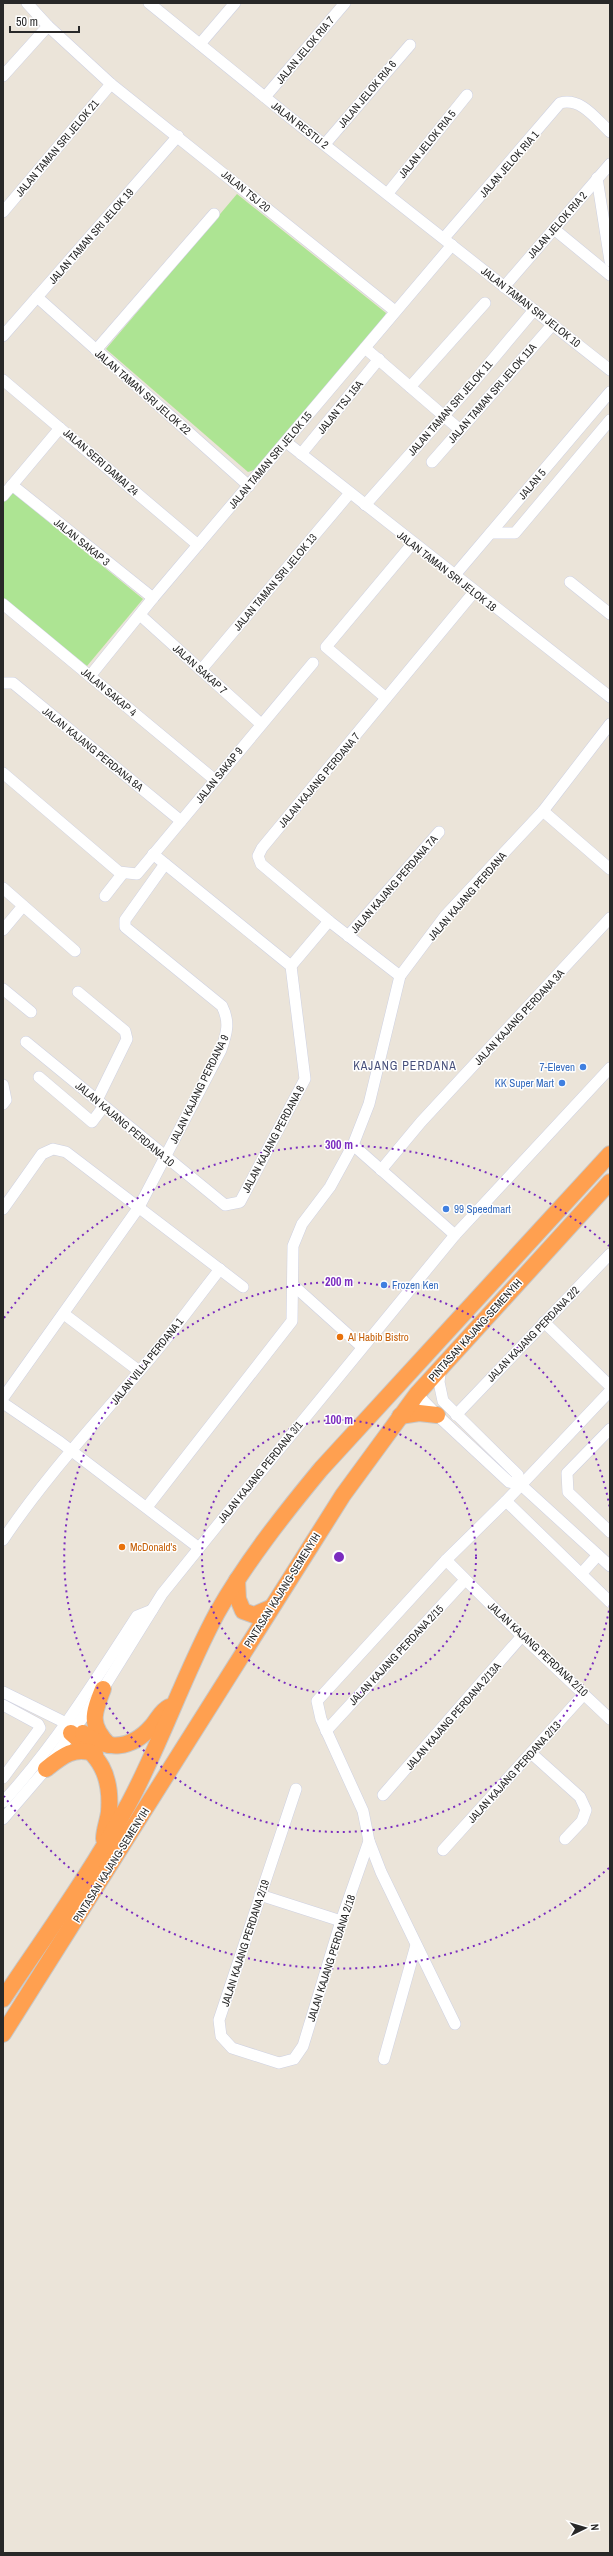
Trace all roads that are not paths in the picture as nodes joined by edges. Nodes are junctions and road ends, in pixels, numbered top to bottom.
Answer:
1 (27, 3) edge
2 (150, 3) edge
3 (235, 3) edge
4 (345, 3) edge
5 (48, 26) junction
6 (200, 44) junction
7 (410, 45) dead end
8 (3, 76) edge
9 (111, 84) junction
10 (466, 94) dead end
11 (265, 97) junction
12 (610, 132) edge
13 (178, 136) junction
14 (325, 144) junction
15 (610, 164) edge
16 (597, 178) junction
17 (388, 193) junction
18 (3, 212) edge
19 (214, 214) dead end
20 (554, 229) junction
21 (448, 242) junction
22 (610, 261) edge
23 (610, 275) edge
24 (504, 287) junction
25 (36, 297) junction
26 (485, 303) dead end
27 (395, 310) junction
28 (534, 310) junction
29 (553, 324) junction
30 (3, 336) edge
31 (365, 348) junction
32 (96, 350) junction
33 (378, 359) junction
34 (610, 370) edge
35 (3, 380) edge
36 (410, 387) junction
37 (610, 392) edge
38 (444, 415) junction
39 (610, 420) edge
40 (60, 428) junction
41 (459, 429) junction
42 (286, 442) junction
43 (301, 454) junction
44 (432, 462) dead end
45 (12, 485) junction
46 (249, 486) junction
47 (350, 493) junction
48 (3, 496) edge
49 (365, 505) junction
50 (491, 533) junction
51 (413, 543) junction
52 (198, 545) junction
53 (454, 576) junction
54 (570, 582) dead end
55 (474, 592) junction
56 (153, 598) junction
57 (3, 604) edge
58 (610, 614) edge
59 (140, 615) junction
60 (313, 663) dead end
61 (201, 670) junction
62 (90, 676) junction
63 (3, 683) edge
64 (610, 697) edge
65 (386, 698) junction
66 (261, 724) junction
67 (610, 724) edge
68 (3, 773) edge
69 (215, 780) junction
70 (543, 811) junction
71 (181, 821) junction
72 (439, 832) dead end
73 (153, 854) junction
74 (165, 864) junction
75 (610, 869) edge
76 (121, 872) junction
77 (3, 888) edge
78 (105, 896) dead end
79 (24, 906) junction
80 (610, 918) edge
81 (329, 921) junction
82 (3, 930) edge
83 (348, 936) junction
84 (75, 951) dead end
85 (291, 966) junction
86 (400, 976) junction
87 (3, 989) edge
88 (78, 992) dead end
89 (31, 1012) dead end
90 (26, 1042) dead end
91 (610, 1068) edge
92 (39, 1077) dead end
93 (4, 1086) edge
94 (101, 1103) junction
95 (3, 1104) edge
96 (353, 1144) junction
97 (610, 1154) edge
98 (166, 1158) junction
99 (381, 1170) junction
100 (610, 1182) edge
101 (225, 1205) joint
102 (140, 1207) junction
103 (3, 1209) edge
104 (455, 1235) junction
105 (610, 1254) edge
106 (220, 1269) junction
107 (293, 1285) junction
108 (243, 1287) dead end
109 (64, 1314) junction
110 (544, 1322) junction
111 (362, 1347) junction
112 (441, 1367) junction
113 (139, 1371) junction
114 (610, 1386) edge
115 (610, 1391) edge
116 (418, 1394) junction
117 (3, 1398) edge
118 (3, 1403) edge
119 (437, 1415) junction
120 (456, 1415) junction
121 (400, 1416) junction
122 (610, 1429) edge
123 (71, 1450) junction
124 (520, 1484) junction
125 (506, 1501) junction
126 (147, 1507) junction
127 (610, 1532) edge
128 (3, 1540) edge
129 (199, 1548) junction
130 (598, 1555) junction
131 (446, 1560) junction
132 (610, 1566) edge
133 (581, 1574) junction
134 (237, 1580) junction
135 (465, 1580) junction
136 (610, 1602) edge
137 (270, 1608) junction
138 (152, 1610) junction
139 (522, 1636) junction
140 (103, 1689) junction
141 (3, 1692) edge
142 (584, 1694) junction
143 (3, 1705) edge
144 (174, 1705) junction
145 (610, 1719) edge
146 (70, 1728) junction
147 (326, 1730) junction
148 (109, 1745) junction
149 (531, 1753) junction
150 (95, 1754) junction
151 (46, 1769) junction
152 (3, 1778) edge
153 (296, 1789) dead end
154 (383, 1795) dead end
155 (3, 1802) edge
156 (8, 1812) edge
157 (3, 1819) edge
158 (565, 1839) dead end
159 (370, 1841) junction
160 (105, 1845) junction
161 (443, 1850) dead end
162 (260, 1895) junction
163 (342, 1921) junction
164 (416, 1945) junction
165 (3, 1999) edge
166 (455, 2024) dead end
167 (3, 2034) edge
168 (384, 2059) dead end
169 (279, 2063) joint

1 - 5 street, JALAN TSJ 20
2 - 6 street, JALAN RESTU 2
3 - 6 street
4 - 11 street, JALAN JELOK RIA 7
5 - 8 street
5 - 9 street, JALAN TSJ 20
6 - 11 street, JALAN RESTU 2
7 - 14 street, JALAN JELOK RIA 6
9 - 13 street, JALAN TSJ 20
9 - 18 street, JALAN TAMAN SRI JELOK 21
10 - 17 street, JALAN JELOK RIA 5
11 - 14 street, JALAN RESTU 2
12 - 21 street, JALAN JELOK RIA 1
13 - 25 street, JALAN TAMAN SRI JELOK 19
13 - 27 street, JALAN TSJ 20
14 - 17 street, JALAN RESTU 2
15 - 16 street, JALAN JELOK RIA 2
16 - 20 street, JALAN JELOK RIA 2
16 - 22 street
17 - 21 street, JALAN RESTU 2
19 - 32 street
20 - 23 street
20 - 24 street, JALAN JELOK RIA 2
21 - 24 street, JALAN TAMAN SRI JELOK 10
21 - 27 street, JALAN TAMAN SRI JELOK 15
24 - 28 street, JALAN TAMAN SRI JELOK 10
25 - 30 street, JALAN TAMAN SRI JELOK 19
25 - 32 street, JALAN TAMAN SRI JELOK 22
26 - 36 street
27 - 31 street, JALAN TAMAN SRI JELOK 15
28 - 29 street, JALAN TAMAN SRI JELOK 10
28 - 38 street, JALAN TAMAN SRI JELOK 11
29 - 34 street, JALAN TAMAN SRI JELOK 10
29 - 41 street, JALAN TAMAN SRI JELOK 11A
31 - 33 street
31 - 42 street, JALAN TAMAN SRI JELOK 15
32 - 46 street, JALAN TAMAN SRI JELOK 22
33 - 36 street
33 - 43 street, JALAN TSJ 15A
35 - 40 street, JALAN SERI DAMAI 24
36 - 38 street
37 - 50 street, JALAN 5
38 - 41 street
38 - 49 street, JALAN TAMAN SRI JELOK 11
39 - 50 street
40 - 45 street
40 - 52 street, JALAN SERI DAMAI 24
41 - 44 street, JALAN TAMAN SRI JELOK 11A
42 - 43 street, JALAN TAMAN SRI JELOK 18
42 - 46 street, JALAN TAMAN SRI JELOK 15
43 - 47 street, JALAN TAMAN SRI JELOK 18
45 - 48 street
45 - 56 street, JALAN SAKAP 3
46 - 52 street, JALAN TAMAN SRI JELOK 15
47 - 49 street, JALAN TAMAN SRI JELOK 18
47 - 61 street, JALAN TAMAN SRI JELOK 13
49 - 51 street, JALAN TAMAN SRI JELOK 18
50 - 53 street, JALAN 5
51 - 53 street, JALAN TAMAN SRI JELOK 18
51 - 65 street
52 - 56 street, JALAN TAMAN SRI JELOK 15
53 - 55 street, JALAN TAMAN SRI JELOK 18
54 - 58 street
55 - 64 street, JALAN TAMAN SRI JELOK 18
55 - 65 street, JALAN KAJANG PERDANA 7
56 - 59 street, JALAN TAMAN SRI JELOK 15
57 - 62 street, JALAN SAKAP 4
59 - 61 street, JALAN SAKAP 7
59 - 62 street, JALAN TAMAN SRI JELOK 15
60 - 66 street, JALAN SAKAP 9
61 - 66 street, JALAN SAKAP 7
62 - 69 street, JALAN SAKAP 4
63 - 71 street, JALAN KAJANG PERDANA 8A
65 - 81 street, JALAN KAJANG PERDANA 7
66 - 69 street, JALAN SAKAP 9
67 - 70 street, JALAN KAJANG PERDANA
68 - 76 street
69 - 71 street, JALAN SAKAP 9
70 - 75 street
70 - 86 street, JALAN KAJANG PERDANA
71 - 73 street, JALAN SAKAP 9
72 - 83 street, JALAN KAJANG PERDANA 7A
73 - 74 street
73 - 76 street, JALAN SAKAP 9
74 - 85 street
74 - 98 street, JALAN KAJANG PERDANA 9
76 - 78 street
77 - 79 street
79 - 82 street
79 - 84 street
80 - 99 street, JALAN KAJANG PERDANA 3A
81 - 83 street
81 - 85 street
83 - 86 street
85 - 101 street, JALAN KAJANG PERDANA 8
86 - 96 street, JALAN KAJANG PERDANA
87 - 89 street
88 - 94 street
90 - 94 street, JALAN KAJANG PERDANA 10
91 - 104 street, JALAN KAJANG PERDANA 3/1
92 - 94 street
93 - 95 street
94 - 98 street, JALAN KAJANG PERDANA 10
96 - 99 street
96 - 107 street, JALAN KAJANG PERDANA
97 - 134 highway, PINTASAN KAJANG-SEMENYIH
98 - 101 street, JALAN KAJANG PERDANA 10
98 - 102 street
99 - 104 street
100 - 112 highway, PINTASAN KAJANG-SEMENYIH
102 - 103 street
102 - 106 street
102 - 109 street
104 - 111 street, JALAN KAJANG PERDANA 3/1
105 - 110 street, JALAN KAJANG PERDANA 2/2
106 - 108 street
106 - 113 street, JALAN VILLA PERDANA 1
107 - 111 street
107 - 126 street, JALAN KAJANG PERDANA
109 - 113 street
109 - 117 street
110 - 114 street
110 - 120 street, JALAN KAJANG PERDANA 2/2
111 - 129 street, JALAN KAJANG PERDANA 3/1
112 - 116 highway, PINTASAN KAJANG-SEMENYIH
112 - 120 street
113 - 123 street, JALAN VILLA PERDANA 1
115 - 124 street
116 - 119 street
116 - 121 highway, PINTASAN KAJANG-SEMENYIH
118 - 123 street
119 - 121 highway
119 - 124 street
120 - 124 street
121 - 137 highway, PINTASAN KAJANG-SEMENYIH
122 - 127 street
123 - 126 street
123 - 128 street, JALAN VILLA PERDANA 1
124 - 125 street
124 - 130 street
125 - 131 street
125 - 133 street
126 - 129 street
129 - 138 street, JALAN KAJANG PERDANA 3/1
130 - 132 street
130 - 133 street
131 - 135 street, JALAN KAJANG PERDANA 2/10
131 - 147 street
133 - 136 street
134 - 137 highway
134 - 144 highway, PINTASAN KAJANG-SEMENYIH
135 - 139 street, JALAN KAJANG PERDANA 2/10
135 - 147 street, JALAN KAJANG PERDANA 2/15
137 - 167 highway, PINTASAN KAJANG-SEMENYIH
138 - 140 street, JALAN KAJANG PERDANA 3/1
138 - 146 street
139 - 142 street, JALAN KAJANG PERDANA 2/10
139 - 154 street, JALAN KAJANG PERDANA 2/13A
140 - 146 street, JALAN KAJANG PERDANA 3/1
140 - 148 highway
141 - 146 street
142 - 145 street, JALAN KAJANG PERDANA 2/10
142 - 149 street, JALAN KAJANG PERDANA 2/13
143 - 152 street
144 - 148 highway
144 - 160 highway, PINTASAN KAJANG-SEMENYIH
146 - 148 highway
146 - 150 highway
146 - 151 street
146 - 155 street
147 - 159 street
149 - 158 street
149 - 161 street, JALAN KAJANG PERDANA 2/13
150 - 151 highway
150 - 160 highway
151 - 156 street
153 - 162 street, JALAN KAJANG PERDANA 2/19
156 - 157 street
159 - 163 street, JALAN KAJANG PERDANA 2/18
159 - 164 street
160 - 165 highway, PINTASAN KAJANG-SEMENYIH
162 - 163 street
162 - 169 street, JALAN KAJANG PERDANA 2/19
163 - 169 street, JALAN KAJANG PERDANA 2/18
164 - 166 street
164 - 168 street

